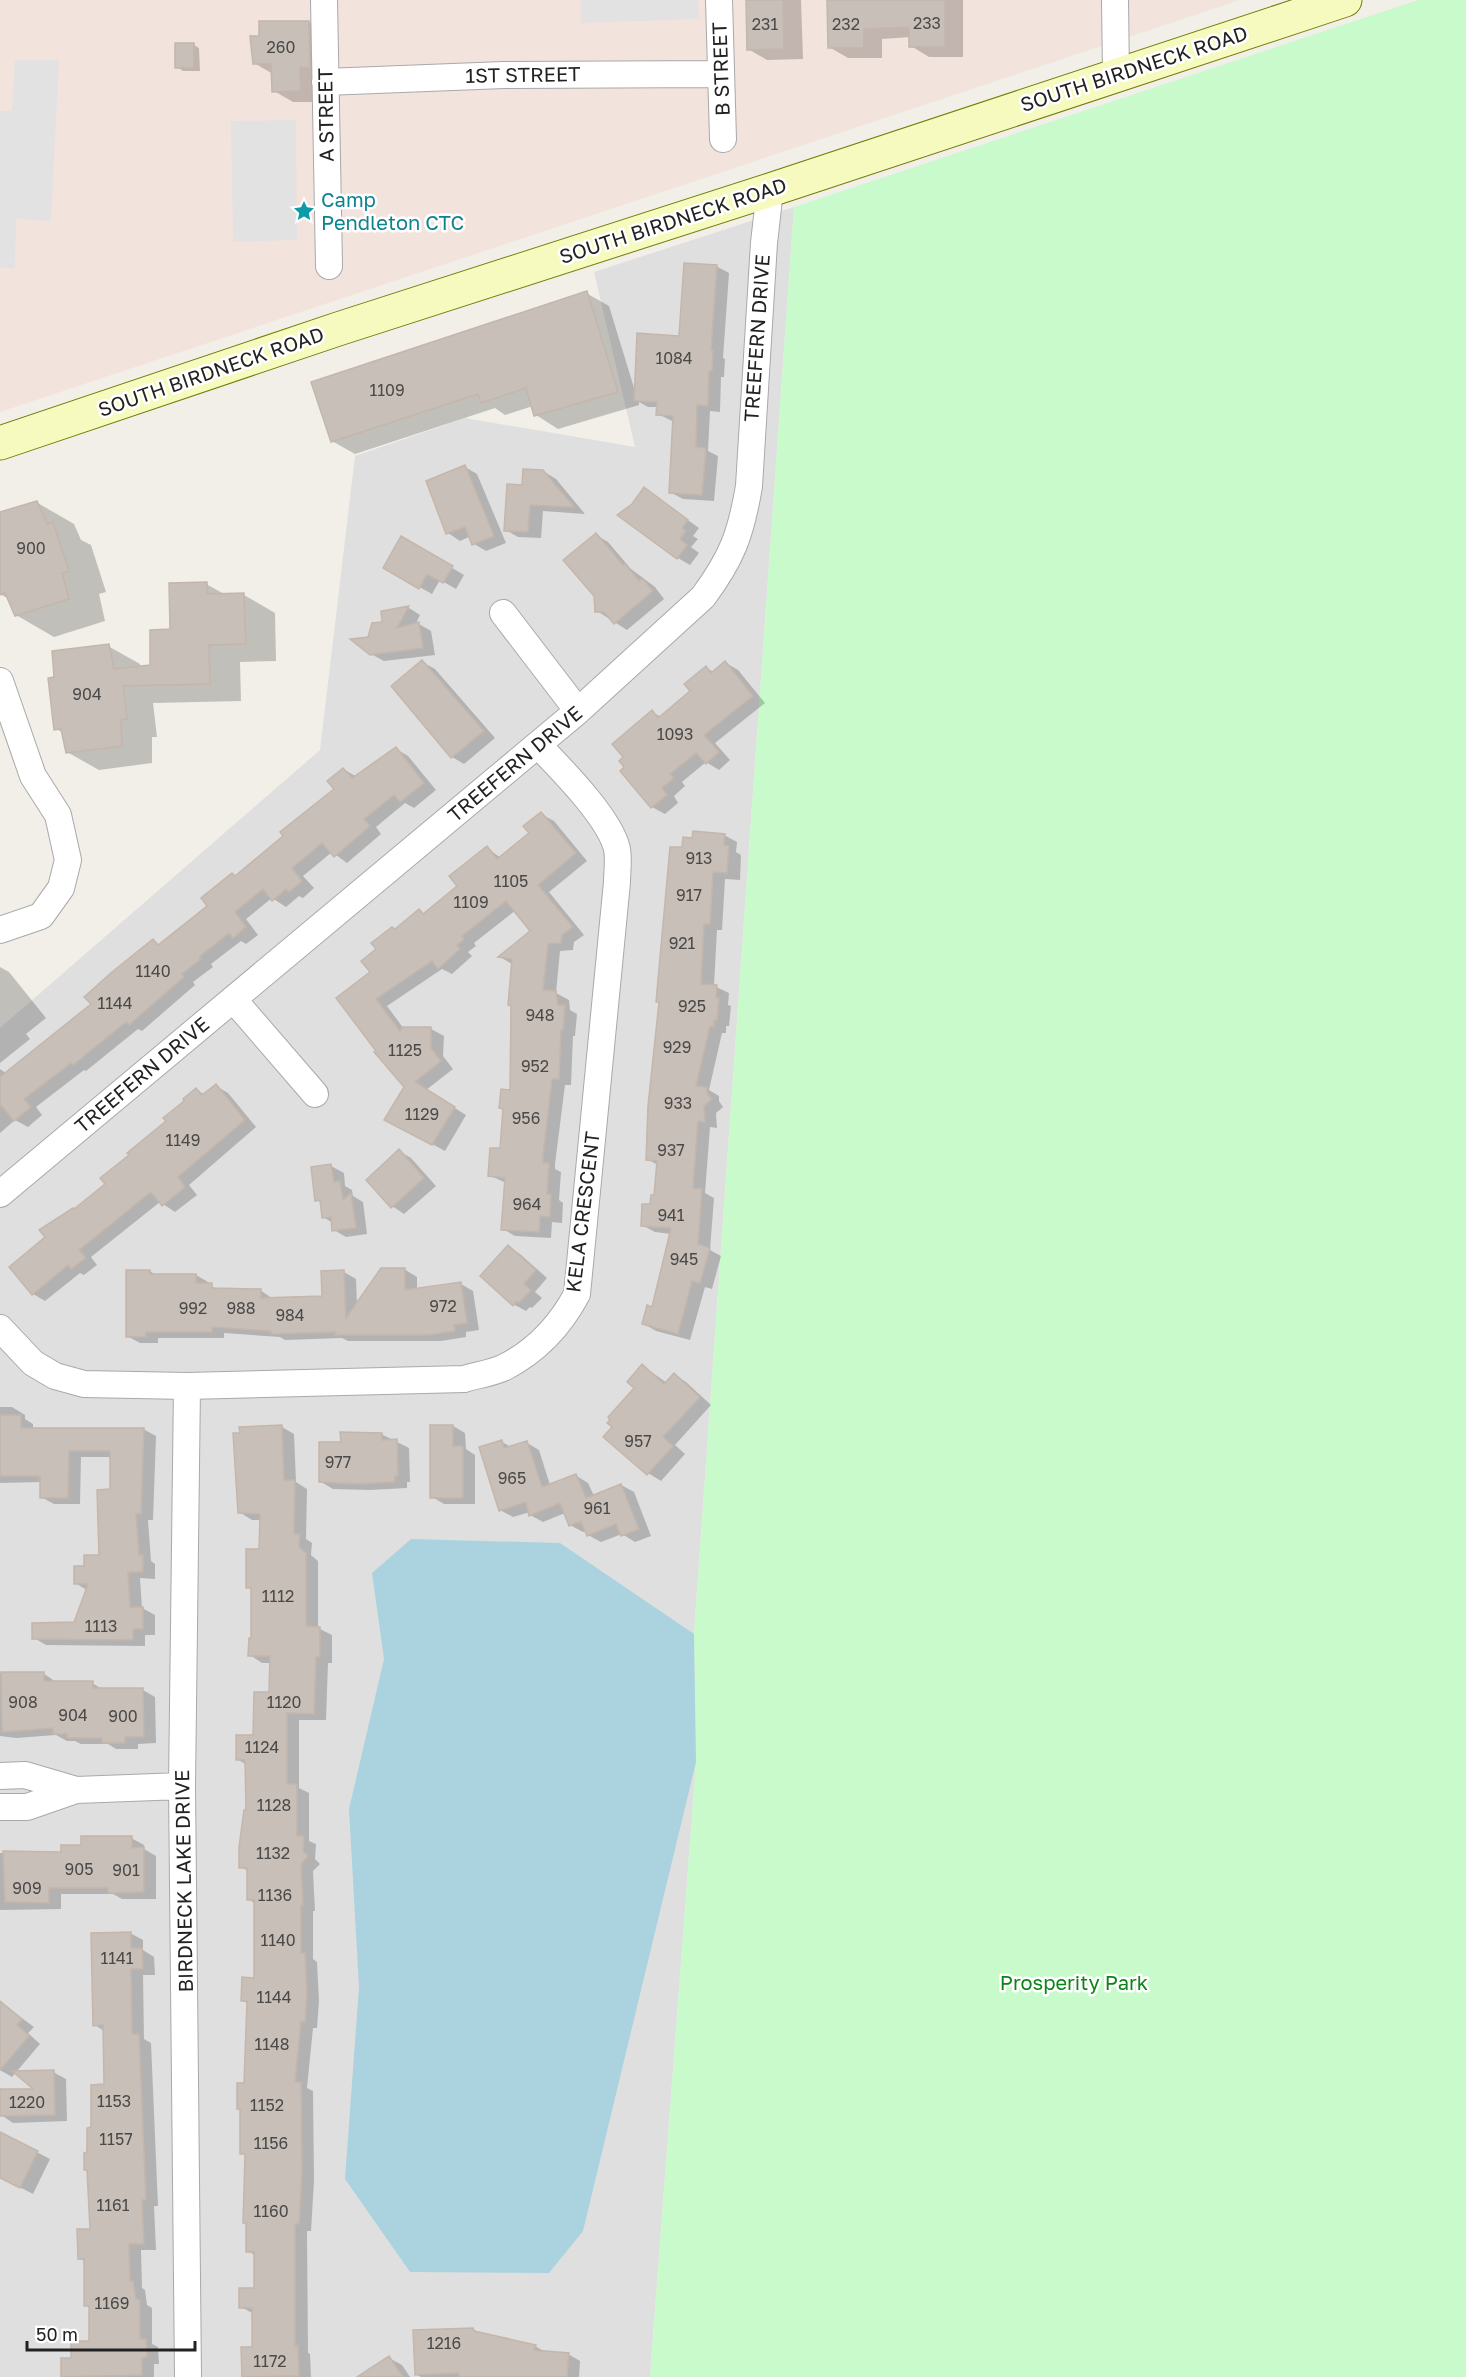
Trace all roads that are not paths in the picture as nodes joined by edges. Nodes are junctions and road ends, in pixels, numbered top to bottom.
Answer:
1 (324, 0) edge
2 (719, 0) edge
3 (1114, 0) edge
4 (1345, 0) edge
5 (720, 74) junction
6 (1116, 75) junction
7 (326, 82) junction
8 (723, 139) dead end
9 (770, 190) junction
10 (329, 266) dead end
11 (0, 443) edge
12 (502, 613) dead end
13 (0, 681) edge
14 (578, 711) junction
15 (538, 745) junction
16 (0, 930) edge
17 (233, 999) junction
18 (315, 1094) dead end
19 (0, 1194) edge
20 (0, 1328) edge
21 (187, 1386) junction
22 (0, 1776) edge
23 (182, 1786) junction
24 (76, 1790) junction
25 (0, 1808) edge
26 (188, 2377) edge

1 - 7 street, A STREET
2 - 5 street, B STREET
3 - 6 street
4 - 6 street, SOUTH BIRDNECK ROAD
5 - 7 street, 1ST STREET
5 - 8 street, B STREET
6 - 9 street, SOUTH BIRDNECK ROAD
7 - 10 street, A STREET
9 - 11 street, SOUTH BIRDNECK ROAD
9 - 14 street, TREEFERN DRIVE
12 - 14 street
13 - 16 street
14 - 15 street, TREEFERN DRIVE
15 - 17 street, TREEFERN DRIVE
15 - 21 street, KELA CRESCENT
17 - 18 street
17 - 19 street, TREEFERN DRIVE
20 - 21 street, KELA CRESCENT
21 - 23 street, BIRDNECK LAKE DRIVE
22 - 24 street
23 - 24 street
23 - 26 street, BIRDNECK LAKE DRIVE
24 - 25 street

